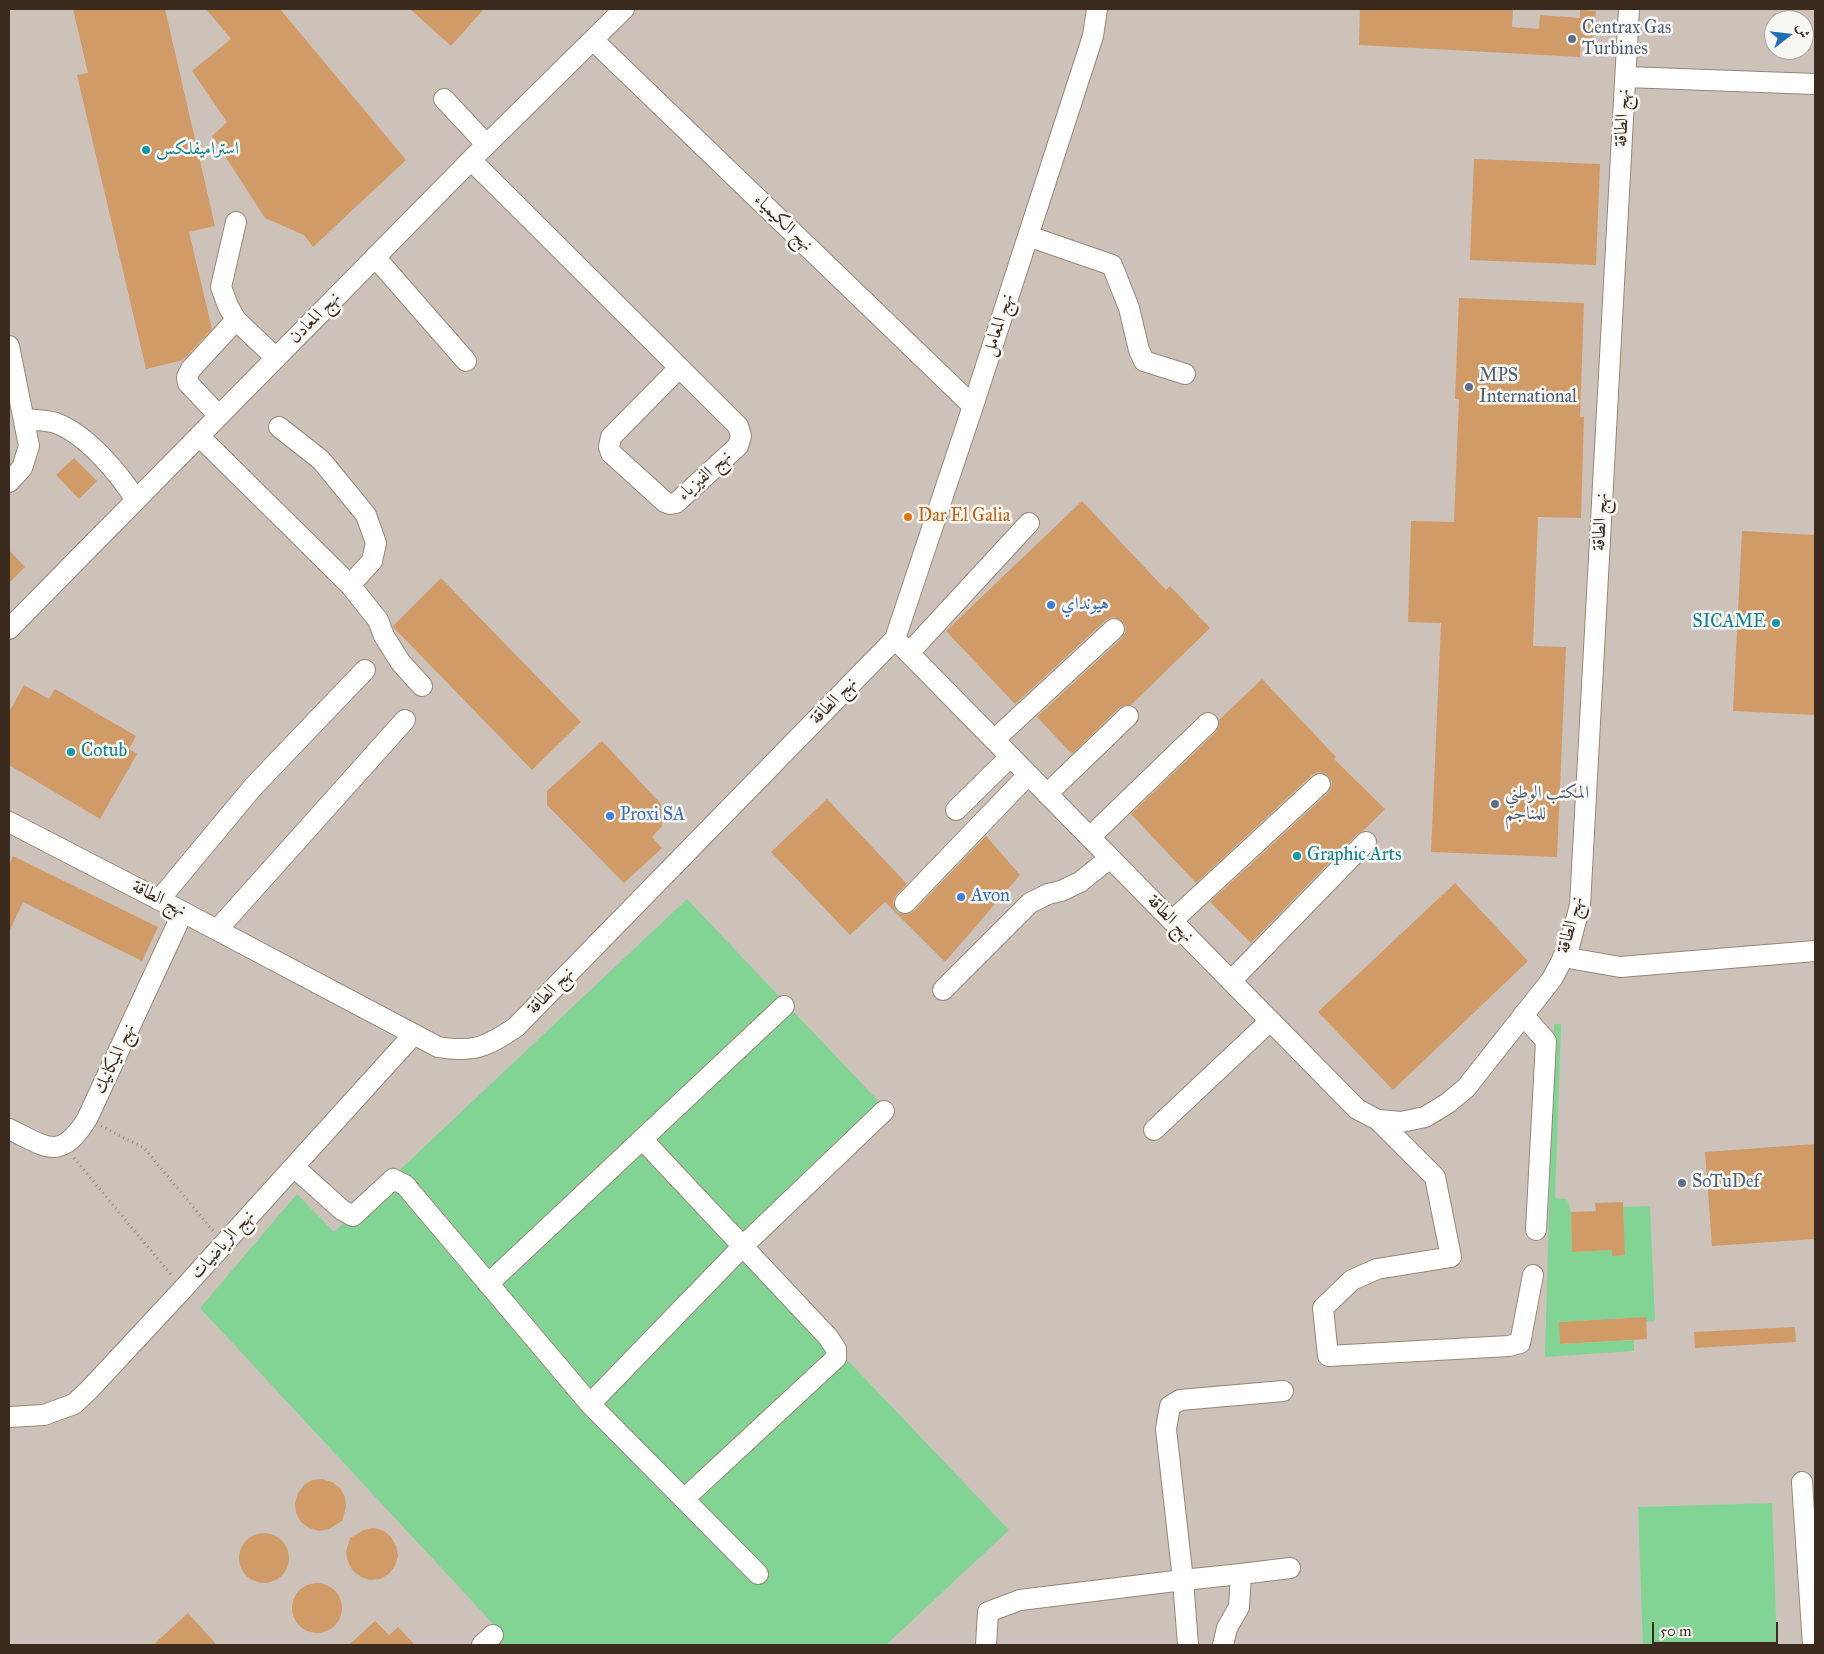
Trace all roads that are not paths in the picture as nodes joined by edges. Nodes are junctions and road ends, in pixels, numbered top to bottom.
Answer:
1 (624, 9) edge
2 (1097, 9) edge
3 (1629, 9) edge
4 (593, 40) junction
5 (1626, 77) junction
6 (1815, 84) edge
7 (444, 99) dead end
8 (486, 144) junction
9 (471, 160) junction
10 (236, 222) dead end
11 (1028, 236) junction
12 (375, 257) junction
13 (236, 320) junction
14 (9, 346) edge
15 (276, 358) junction
16 (466, 361) dead end
17 (679, 368) junction
18 (1185, 374) dead end
19 (973, 406) junction
20 (219, 416) junction
21 (25, 419) junction
22 (279, 427) dead end
23 (199, 436) junction
24 (9, 482) edge
25 (136, 500) junction
26 (1029, 523) dead end
27 (350, 585) junction
28 (9, 629) edge
29 (1114, 629) dead end
30 (902, 646) junction
31 (365, 670) dead end
32 (422, 686) dead end
33 (1128, 716) dead end
34 (405, 720) dead end
35 (1208, 723) dead end
36 (994, 740) junction
37 (1010, 757) junction
38 (1028, 775) junction
39 (1320, 784) dead end
40 (1047, 794) junction
41 (956, 810) dead end
42 (9, 822) edge
43 (1090, 837) junction
44 (1366, 842) dead end
45 (1110, 858) junction
46 (159, 900) junction
47 (905, 903) dead end
48 (183, 912) junction
49 (1172, 921) junction
50 (217, 930) junction
51 (1815, 951) edge
52 (1564, 957) junction
53 (1231, 981) junction
54 (943, 990) dead end
55 (784, 1006) dead end
56 (1523, 1016) junction
57 (1270, 1020) junction
58 (414, 1034) junction
59 (884, 1111) dead end
60 (1378, 1120) junction
61 (9, 1129) edge
62 (1154, 1130) dead end
63 (642, 1139) junction
64 (294, 1167) junction
65 (1536, 1230) dead end
66 (743, 1246) junction
67 (1533, 1275) dead end
68 (488, 1284) junction
69 (1283, 1391) dead end
70 (590, 1404) junction
71 (9, 1417) edge
72 (1802, 1482) dead end
73 (684, 1499) junction
74 (1290, 1568) dead end
75 (758, 1574) dead end
76 (1241, 1574) junction
77 (1183, 1580) junction
78 (986, 1645) edge
79 (1188, 1645) edge
80 (1224, 1645) edge
81 (1814, 1645) edge

1 - 4 street, نهج المعادن
2 - 11 street, نهج المعامل
3 - 5 street, نهج الطاقة
4 - 8 street, نهج المعادن
4 - 19 street, نهج الكيمياء
5 - 6 street
5 - 52 street, نهج الطاقة
7 - 8 street
8 - 9 street, نهج المعادن
9 - 12 street, نهج المعادن
9 - 17 street, نهج الفيزياء
10 - 13 street
11 - 18 street
11 - 19 street, نهج المعامل
12 - 15 street, نهج المعادن
12 - 16 street
13 - 15 street
13 - 20 street
14 - 21 street
15 - 20 street, نهج المعادن
17 - 17 street, نهج الفيزياء
19 - 30 street, نهج المعامل
20 - 23 street, نهج المعادن
21 - 24 street
21 - 25 street
22 - 27 street
23 - 25 street, نهج المعادن
23 - 27 street
25 - 28 street, نهج المعادن
26 - 30 street
27 - 32 street
29 - 36 street
30 - 36 street, نهج الطاقة
30 - 58 street, نهج الطاقة
31 - 46 street
33 - 40 street
34 - 50 street
35 - 43 street
36 - 37 street, نهج الطاقة
37 - 38 street, نهج الطاقة
37 - 41 street
38 - 40 street, نهج الطاقة
38 - 47 street
39 - 49 street
40 - 43 street, نهج الطاقة
42 - 46 street, نهج الطاقة
43 - 45 street, نهج الطاقة
44 - 53 street
45 - 49 street, نهج الطاقة
45 - 54 street
46 - 48 street, نهج الطاقة
48 - 50 street, نهج الطاقة
48 - 61 street, نهج الميكانيك
49 - 53 street, نهج الطاقة
50 - 58 street, نهج الطاقة
51 - 52 street
52 - 56 street, نهج الطاقة
53 - 57 street, نهج الطاقة
55 - 63 street
56 - 60 street, نهج الطاقة
56 - 65 street
57 - 60 street, نهج الطاقة
57 - 62 street
58 - 64 street, نهج الرياضيات
59 - 66 street
60 - 67 street
63 - 66 street
63 - 68 street
64 - 68 street
64 - 71 street, نهج الرياضيات
66 - 70 street
66 - 73 street
68 - 70 street
69 - 77 street
70 - 73 street
72 - 81 street
73 - 75 street
74 - 76 street
76 - 77 street
76 - 80 street
77 - 78 street
77 - 79 street

